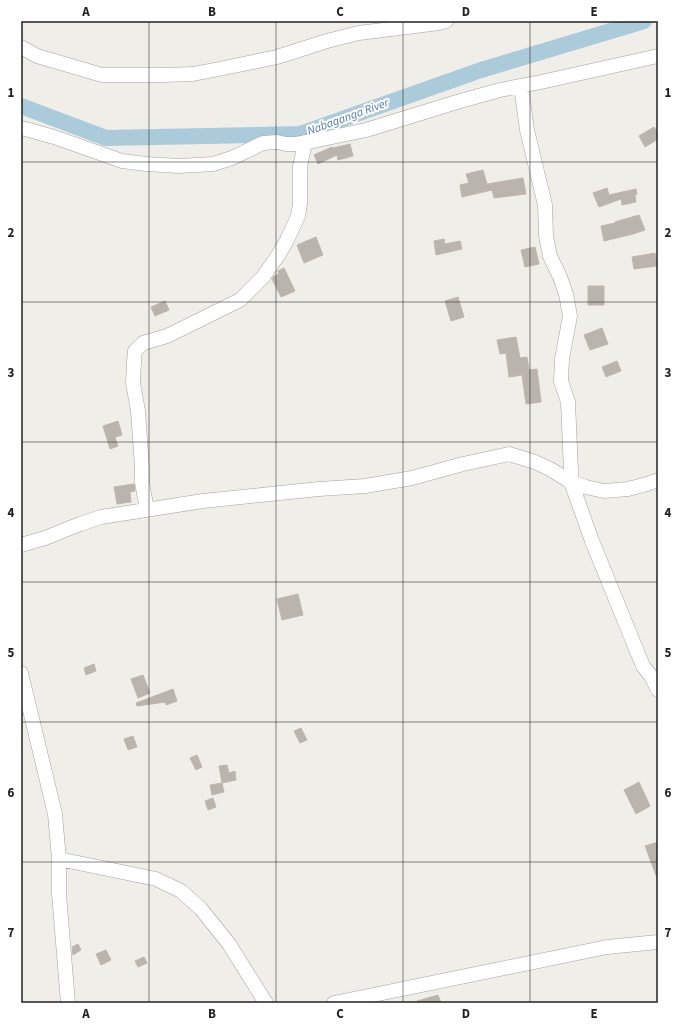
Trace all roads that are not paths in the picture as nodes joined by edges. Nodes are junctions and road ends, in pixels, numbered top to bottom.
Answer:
1 (446, 21) edge
2 (21, 47) edge
3 (658, 56) edge
4 (521, 86) junction
5 (21, 128) edge
6 (305, 142) junction
7 (658, 480) edge
8 (570, 482) junction
9 (147, 510) junction
10 (21, 545) edge
11 (21, 673) edge
12 (658, 690) edge
13 (59, 859) junction
14 (658, 942) edge
15 (68, 1003) edge
16 (266, 1003) edge
17 (334, 1003) edge

1 - 2 street
3 - 4 street
4 - 6 street
4 - 8 street
5 - 6 street
6 - 9 street
7 - 8 street
8 - 9 street
8 - 12 street
9 - 10 street
11 - 13 street
13 - 15 street
13 - 16 street
14 - 17 street

